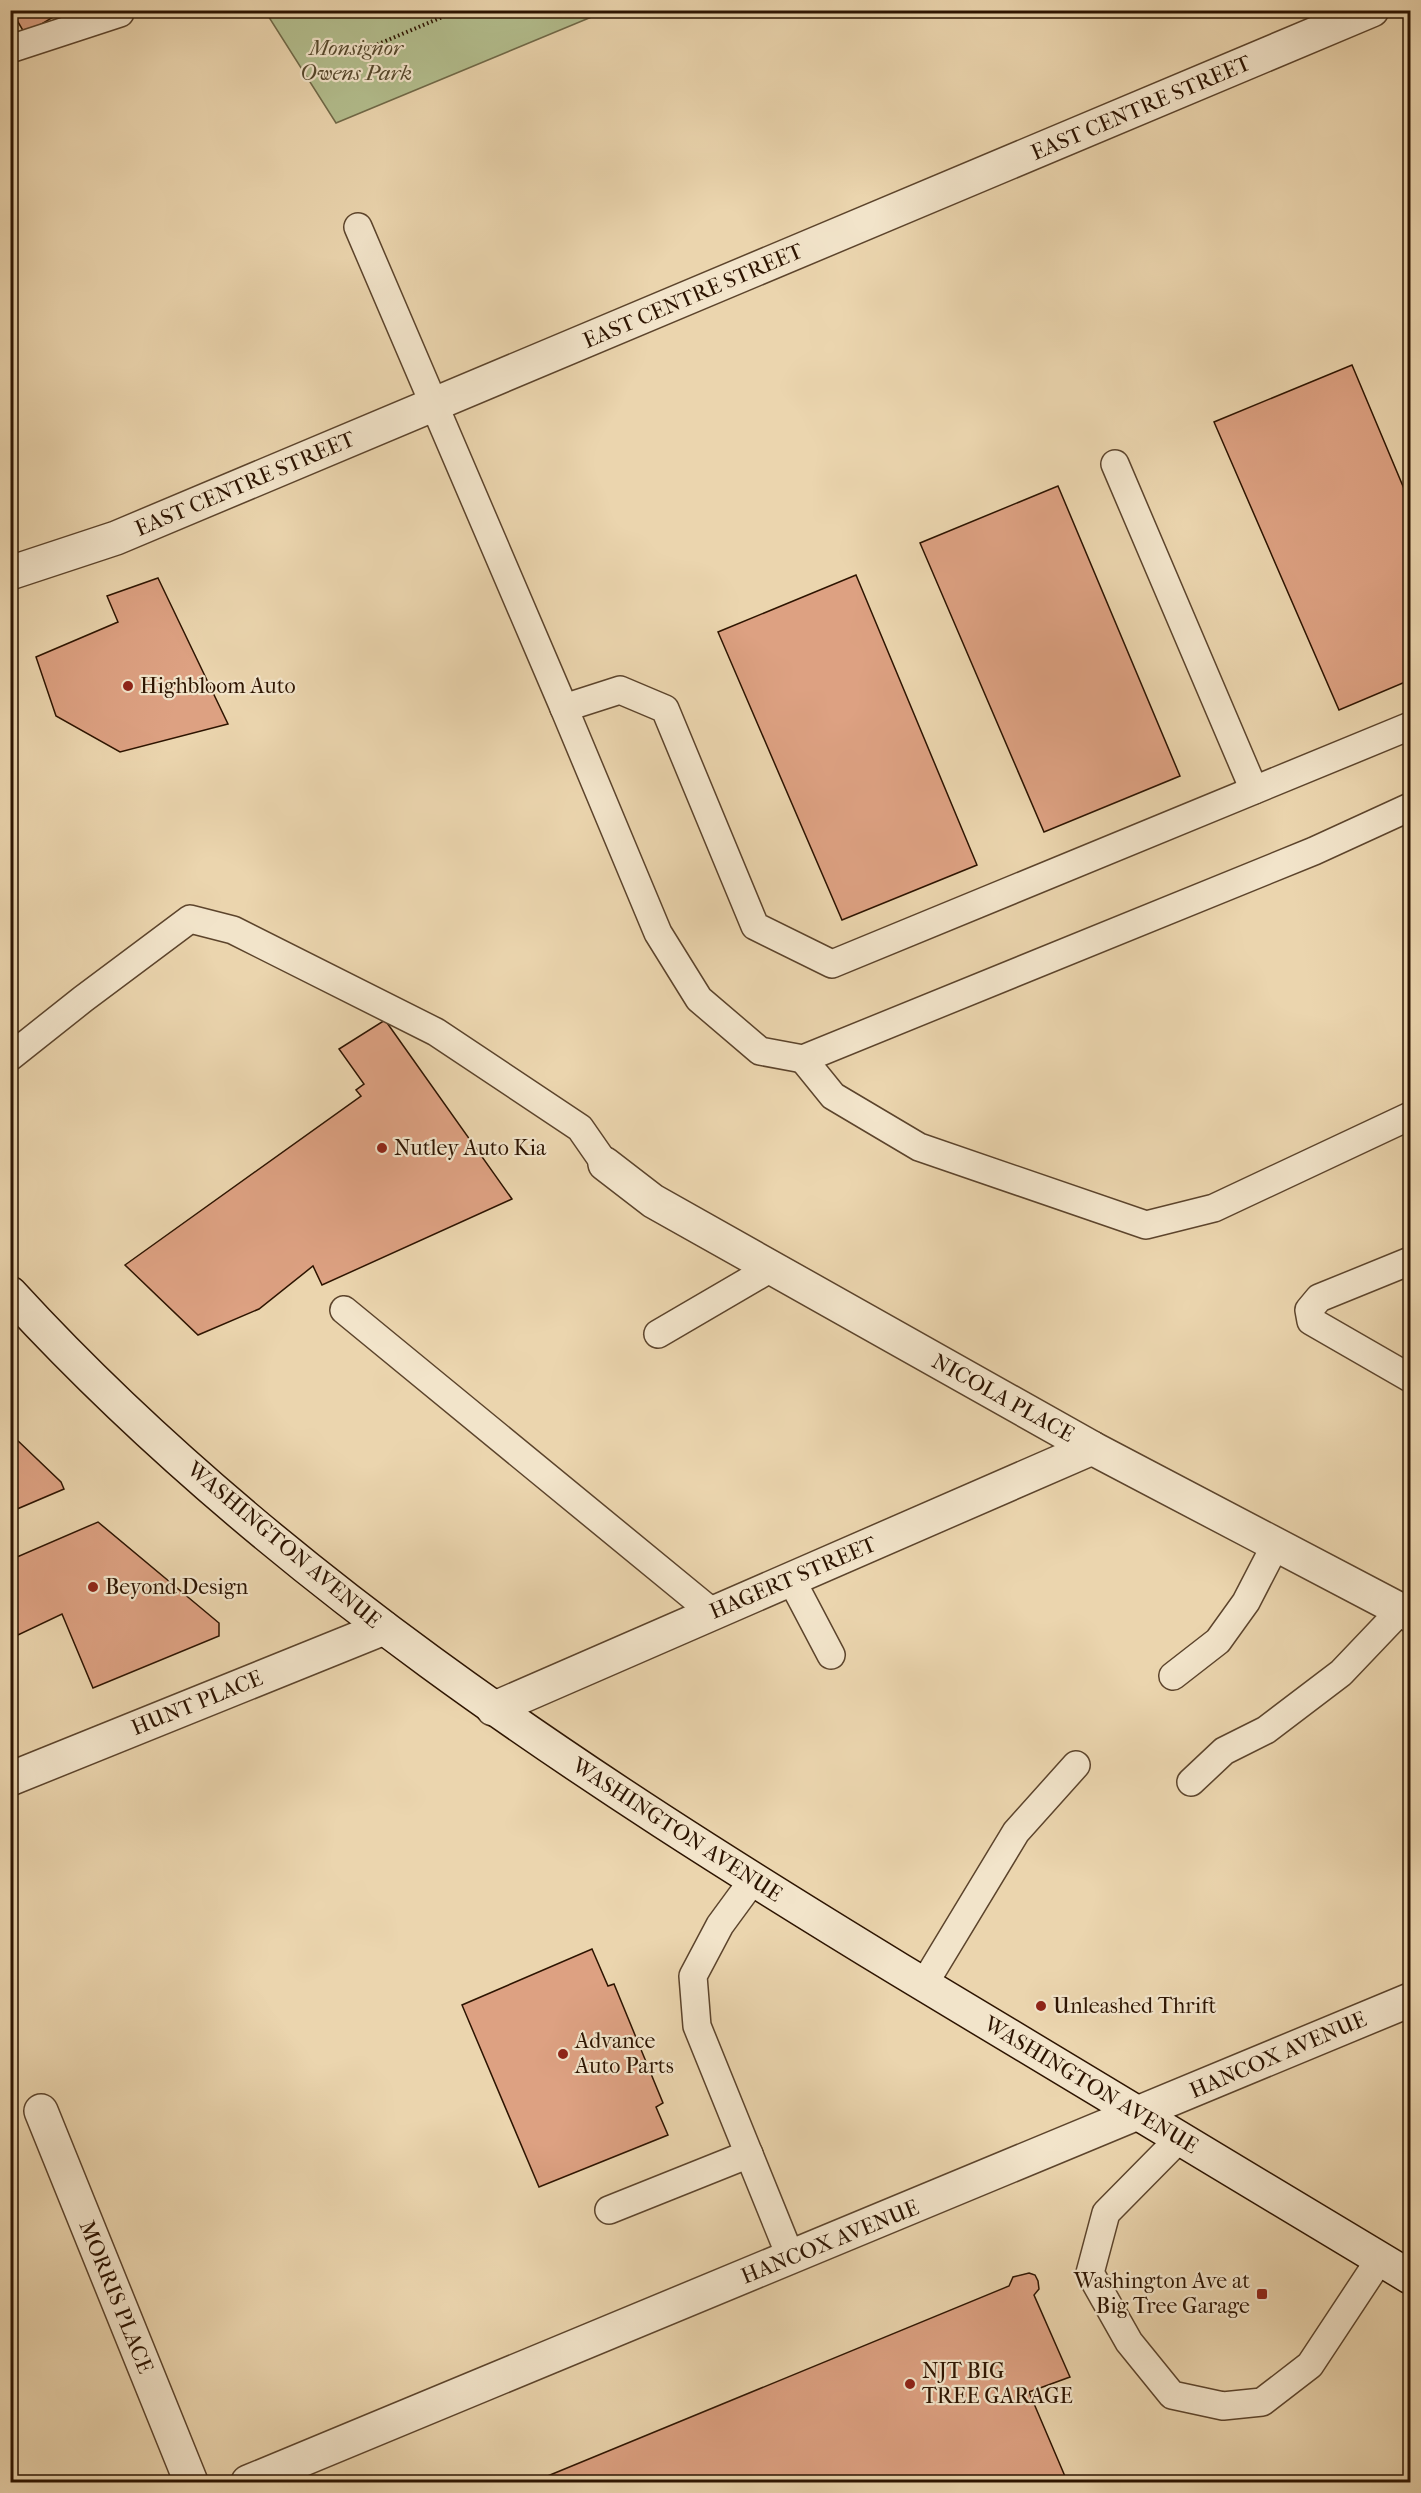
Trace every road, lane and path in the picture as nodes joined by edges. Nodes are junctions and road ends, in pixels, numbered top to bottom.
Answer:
1 (459, 10) edge
2 (1372, 10) edge
3 (120, 13) dead end
4 (369, 48) dead end
5 (10, 49) edge
6 (358, 227) dead end
7 (434, 404) junction
8 (1115, 464) dead end
9 (10, 573) edge
10 (564, 708) junction
11 (1410, 726) edge
12 (1254, 790) junction
13 (1410, 807) edge
14 (10, 1057) edge
15 (803, 1059) junction
16 (1410, 1116) edge
17 (605, 1164) joint
18 (1410, 1262) edge
19 (771, 1268) junction
20 (10, 1293) edge
21 (344, 1310) dead end
22 (658, 1334) dead end
23 (1410, 1378) edge
24 (1092, 1448) junction
25 (1276, 1544) junction
26 (791, 1579) junction
27 (1406, 1612) edge
28 (712, 1613) junction
29 (384, 1628) junction
30 (831, 1655) dead end
31 (1173, 1676) dead end
32 (493, 1709) junction
33 (1076, 1765) dead end
34 (10, 1779) edge
35 (1191, 1782) dead end
36 (753, 1880) junction
37 (924, 1984) junction
38 (1410, 2000) edge
39 (41, 2111) dead end
40 (1138, 2114) junction
41 (1179, 2139) junction
42 (749, 2154) junction
43 (609, 2210) dead end
44 (790, 2258) junction
45 (1380, 2259) junction
46 (1410, 2277) edge
47 (191, 2482) edge
48 (248, 2482) edge

1 - 4 path
2 - 7 street, EAST CENTRE STREET
3 - 5 lane
6 - 7 lane
7 - 9 street, EAST CENTRE STREET
7 - 10 lane
8 - 12 lane
10 - 12 lane
10 - 15 lane
11 - 12 lane
13 - 15 lane
14 - 17 lane
15 - 16 lane
17 - 19 street, NICOLA PLACE
18 - 23 lane
19 - 22 lane
19 - 24 street, NICOLA PLACE
20 - 29 street, WASHINGTON AVENUE
21 - 28 lane
24 - 25 street, NICOLA PLACE
24 - 26 street, HAGERT STREET
25 - 27 street, NICOLA PLACE
25 - 31 lane
26 - 28 street, HAGERT STREET
26 - 30 lane
27 - 35 lane
28 - 32 street, HAGERT STREET
29 - 32 street, WASHINGTON AVENUE
29 - 34 street, HUNT PLACE
32 - 36 street, WASHINGTON AVENUE
33 - 37 lane
36 - 37 street, WASHINGTON AVENUE
36 - 42 lane
37 - 40 street, WASHINGTON AVENUE
38 - 40 street, HANCOX AVENUE
39 - 47 street, MORRIS PLACE
40 - 41 street, WASHINGTON AVENUE
40 - 44 street, HANCOX AVENUE
41 - 45 street, WASHINGTON AVENUE
41 - 45 lane
42 - 43 lane
42 - 44 lane
44 - 48 street, HANCOX AVENUE
45 - 46 street, WASHINGTON AVENUE

